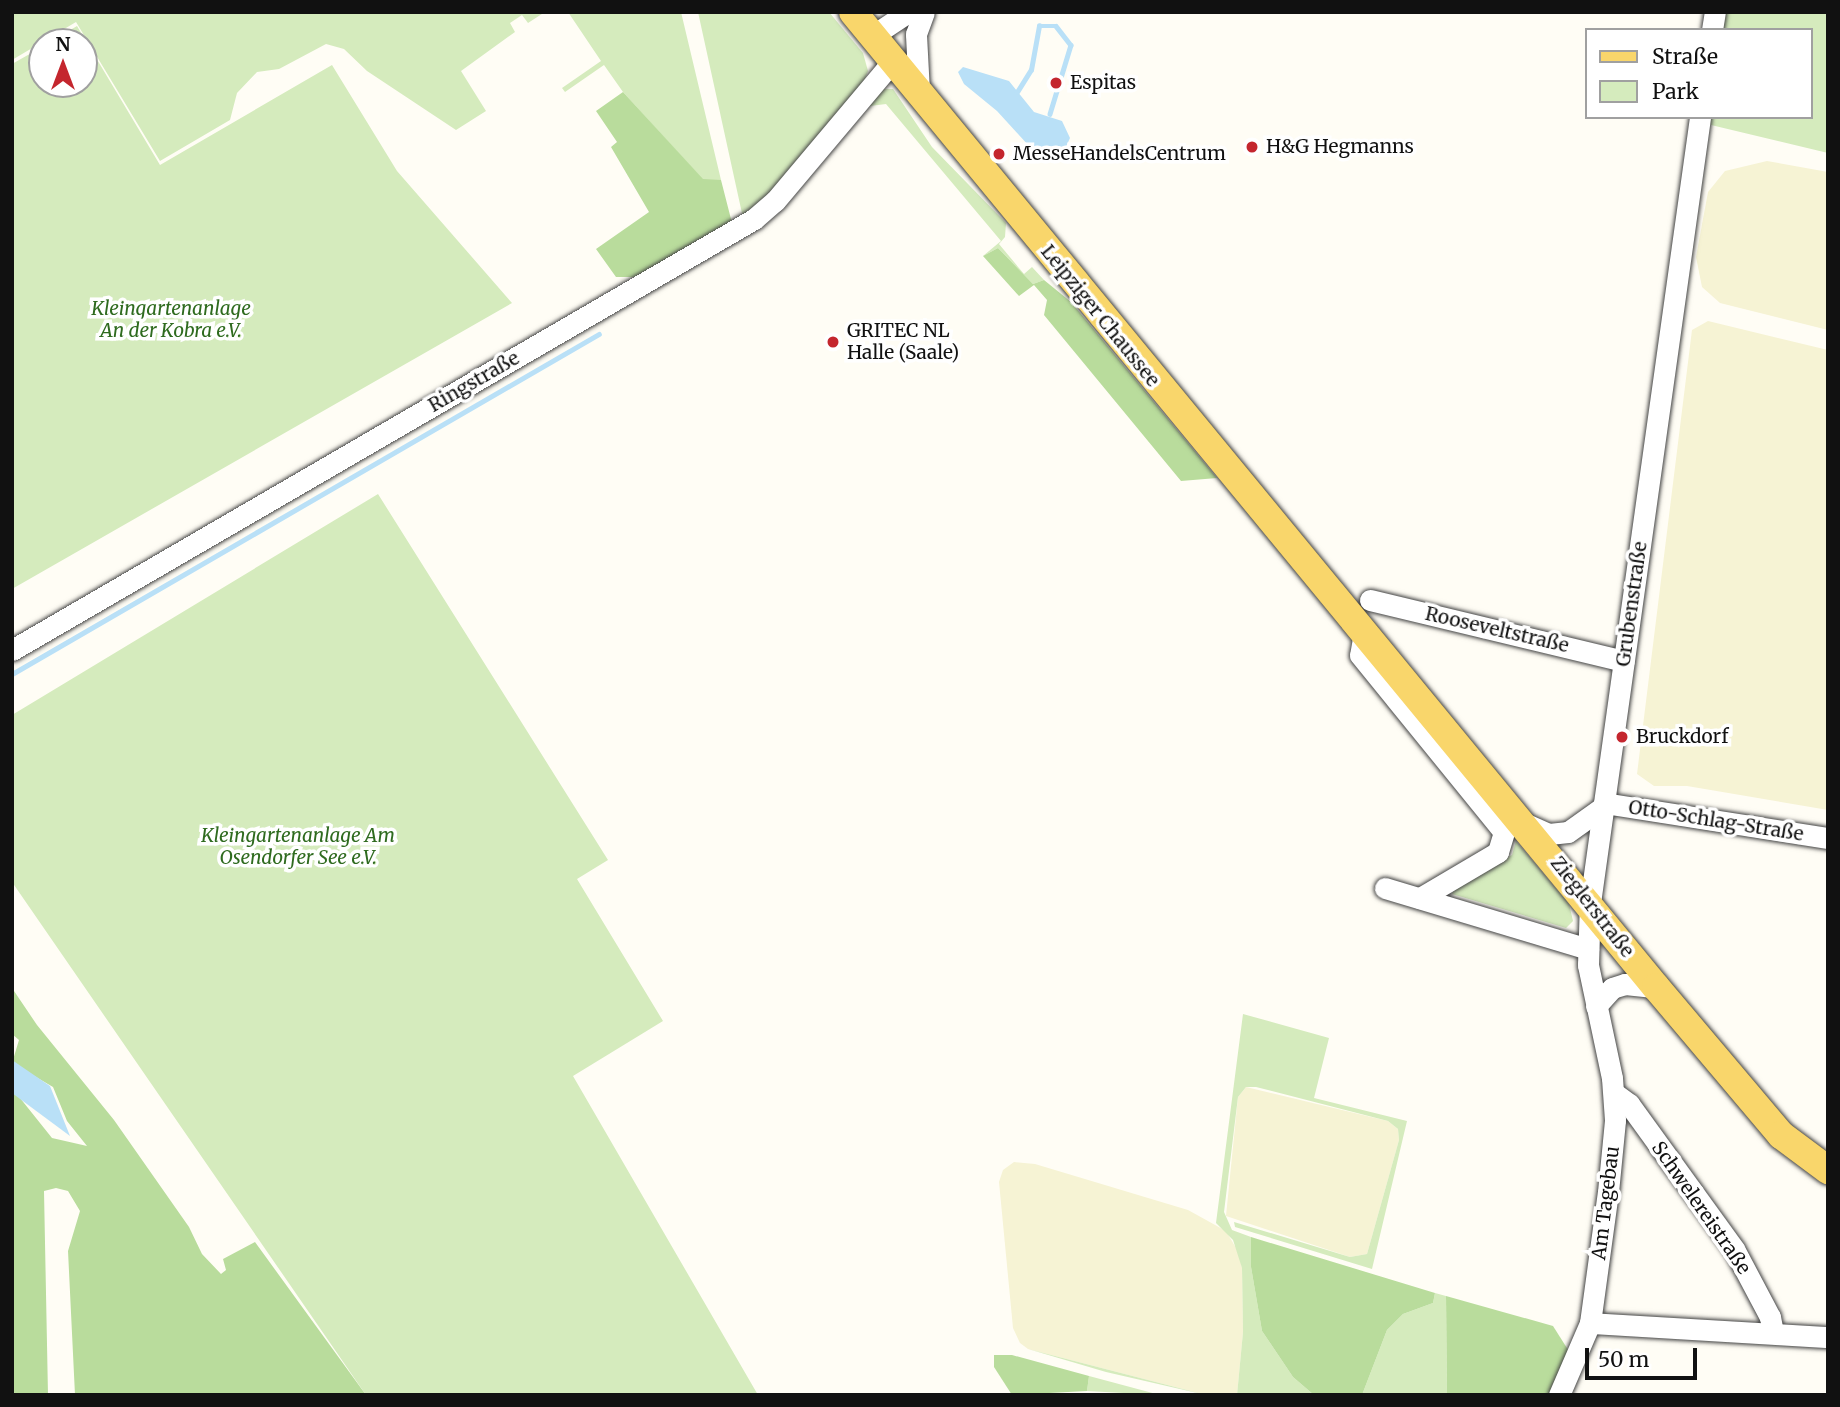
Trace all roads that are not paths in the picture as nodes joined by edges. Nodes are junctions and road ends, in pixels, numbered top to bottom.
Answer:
1 (853, 12) edge
2 (908, 12) edge
3 (924, 12) edge
4 (877, 24) edge
5 (893, 61) junction
6 (919, 92) junction
7 (1700, 119) edge
8 (1331, 593) joint
9 (1370, 600) dead end
10 (12, 650) edge
11 (1624, 660) junction
12 (1604, 805) junction
13 (1514, 827) junction
14 (1828, 838) edge
15 (1385, 888) dead end
16 (1420, 898) junction
17 (1590, 903) junction
18 (1588, 948) junction
19 (1656, 987) junction
20 (1596, 1006) junction
21 (1614, 1093) junction
22 (1828, 1170) edge
23 (1590, 1323) junction
24 (1773, 1333) junction
25 (1828, 1337) edge
26 (1559, 1395) edge

1 - 4 main road, Leipziger Chaussee
2 - 4 street
3 - 6 street
4 - 5 main road, Leipziger Chaussee
5 - 6 main road, Leipziger Chaussee
5 - 10 street, Ringstraße
6 - 8 main road, Leipziger Chaussee
7 - 11 street, Grubenstraße
8 - 13 main road, Zieglerstraße
9 - 11 street, Rooseveltstraße
11 - 12 street, Grubenstraße
12 - 13 street
12 - 14 street, Otto-Schlag-Straße
12 - 17 street, Grubenstraße
13 - 16 street
13 - 17 main road, Zieglerstraße
15 - 16 street
16 - 18 street
17 - 18 street, Am Tagebau
17 - 19 main road, Zieglerstraße
18 - 20 street, Am Tagebau
19 - 20 street
19 - 22 main road, Zieglerstraße
20 - 21 street, Am Tagebau
21 - 23 street, Am Tagebau
21 - 24 street, Schwelereistraße
23 - 24 street
23 - 26 street, Am Tagebau
24 - 25 street

